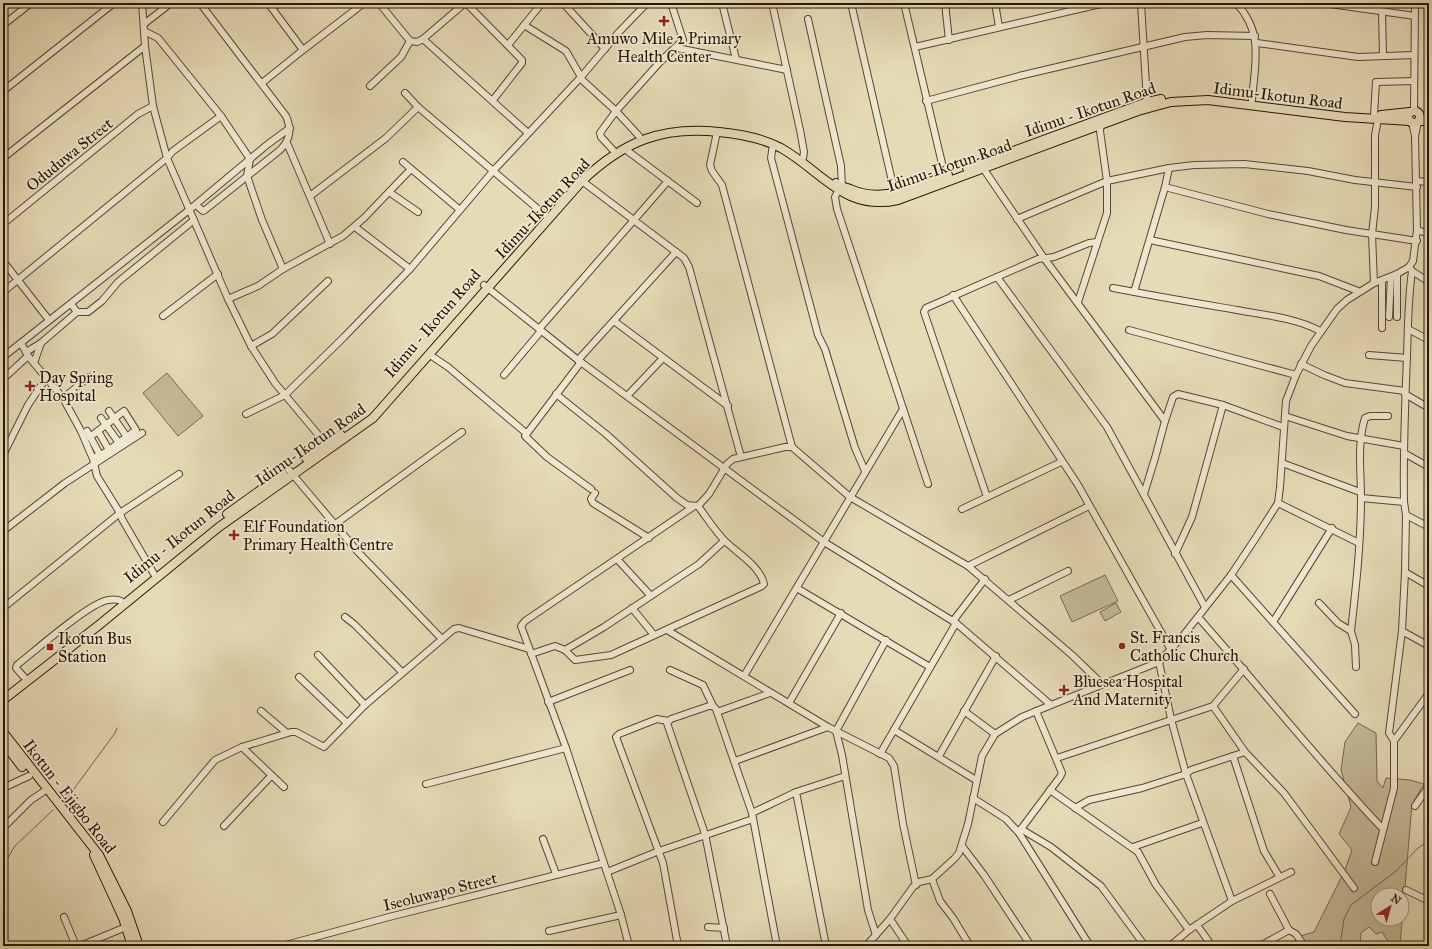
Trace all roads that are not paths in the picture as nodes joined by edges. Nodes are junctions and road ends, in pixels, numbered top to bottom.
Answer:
1 (31, 3) edge
2 (114, 3) edge
3 (142, 3) edge
4 (171, 3) edge
5 (200, 3) edge
6 (268, 3) edge
7 (279, 3) edge
8 (364, 3) edge
9 (379, 3) edge
10 (465, 3) edge
11 (542, 3) edge
12 (563, 3) edge
13 (575, 3) edge
14 (647, 3) edge
15 (671, 3) edge
16 (722, 3) edge
17 (772, 3) edge
18 (851, 3) edge
19 (904, 3) edge
20 (945, 3) edge
21 (995, 3) edge
22 (1105, 3) edge
23 (1141, 3) edge
24 (1236, 3) edge
25 (1323, 3) edge
26 (1415, 3) edge
27 (272, 8) junction
28 (570, 9) junction
29 (1382, 11) junction
30 (1415, 16) junction
31 (808, 19) dead end
32 (3, 24) edge
33 (144, 24) junction
34 (524, 25) junction
35 (999, 27) junction
36 (144, 31) junction
37 (1255, 36) junction
38 (423, 39) junction
39 (949, 40) junction
40 (410, 41) junction
41 (1256, 43) junction
42 (508, 45) junction
43 (145, 46) junction
44 (915, 47) junction
45 (1143, 47) junction
46 (604, 48) junction
47 (677, 48) junction
48 (303, 50) junction
49 (1414, 55) junction
50 (1383, 56) junction
51 (736, 59) junction
52 (787, 70) junction
53 (581, 78) junction
54 (1414, 82) junction
55 (262, 83) junction
56 (370, 86) dead end
57 (3, 91) edge
58 (405, 93) dead end
59 (493, 100) junction
60 (1252, 100) junction
61 (926, 101) junction
62 (1147, 102) junction
63 (153, 106) junction
64 (418, 107) junction
65 (616, 111) junction
66 (1429, 115) edge
67 (221, 116) junction
68 (1414, 117) junction
69 (1376, 118) junction
70 (1429, 121) edge
71 (1101, 122) junction
72 (289, 126) junction
73 (722, 131) junction
74 (528, 133) junction
75 (639, 136) junction
76 (287, 143) junction
77 (268, 144) junction
78 (773, 145) junction
79 (625, 149) junction
80 (613, 150) junction
81 (275, 154) junction
82 (3, 158) edge
83 (167, 158) junction
84 (250, 158) junction
85 (803, 158) junction
86 (403, 162) dead end
87 (983, 168) junction
88 (1169, 168) junction
89 (410, 169) junction
90 (494, 170) junction
91 (247, 176) junction
92 (946, 176) junction
93 (582, 181) junction
94 (668, 181) junction
95 (1107, 181) junction
96 (1375, 182) junction
97 (1429, 182) edge
98 (1417, 184) junction
99 (1165, 187) junction
100 (840, 189) junction
101 (389, 192) junction
102 (895, 194) junction
103 (310, 196) junction
104 (697, 203) dead end
105 (196, 205) junction
106 (189, 210) junction
107 (460, 210) junction
108 (418, 212) dead end
109 (545, 215) junction
110 (1017, 219) junction
111 (194, 220) junction
112 (634, 220) junction
113 (3, 224) edge
114 (355, 227) junction
115 (1417, 230) junction
116 (1372, 234) junction
117 (1429, 234) edge
118 (1150, 240) junction
119 (1417, 241) junction
120 (1097, 242) junction
121 (330, 244) junction
122 (676, 252) junction
123 (1044, 258) junction
124 (3, 261) edge
125 (283, 269) junction
126 (410, 269) junction
127 (1410, 269) junction
128 (218, 274) junction
129 (1397, 274) junction
130 (998, 277) junction
131 (1391, 277) junction
132 (18, 280) junction
133 (328, 281) dead end
134 (1382, 281) junction
135 (1374, 282) junction
136 (1429, 282) edge
137 (486, 287) junction
138 (1113, 288) dead end
139 (1358, 291) junction
140 (3, 292) edge
141 (1134, 292) junction
142 (953, 295) junction
143 (228, 298) junction
144 (1078, 302) junction
145 (71, 304) junction
146 (77, 312) junction
147 (162, 316) dead end
148 (1389, 317) dead end
149 (1397, 317) dead end
150 (49, 320) junction
151 (614, 321) junction
152 (1382, 328) dead end
153 (1408, 329) junction
154 (540, 330) junction
155 (1129, 330) dead end
156 (1320, 331) junction
157 (1429, 340) edge
158 (21, 343) junction
159 (41, 343) junction
160 (251, 346) junction
161 (27, 354) junction
162 (430, 355) junction
163 (1369, 355) dead end
164 (3, 357) edge
165 (663, 358) junction
166 (1407, 358) junction
167 (579, 361) junction
168 (34, 363) junction
169 (1301, 364) junction
170 (504, 375) dead end
171 (1296, 375) junction
172 (89, 377) dead end
173 (46, 378) junction
174 (3, 379) edge
175 (1405, 393) junction
176 (556, 394) junction
177 (285, 395) junction
178 (627, 396) junction
179 (63, 398) junction
180 (1223, 405) junction
181 (728, 406) junction
182 (1429, 408) edge
183 (903, 410) junction
184 (109, 411) dead end
185 (246, 414) dead end
186 (1285, 416) junction
187 (1388, 416) dead end
188 (101, 418) dead end
189 (114, 418) junction
190 (1165, 421) junction
191 (106, 425) junction
192 (1283, 427) junction
193 (87, 431) dead end
194 (98, 431) junction
195 (462, 432) dead end
196 (142, 433) dead end
197 (526, 433) junction
198 (90, 437) junction
199 (127, 437) junction
200 (1361, 439) junction
201 (119, 443) junction
202 (326, 444) junction
203 (1404, 446) junction
204 (792, 447) junction
205 (109, 450) junction
206 (1404, 453) junction
207 (3, 455) edge
208 (100, 455) junction
209 (742, 457) junction
210 (93, 462) junction
211 (1061, 462) junction
212 (1282, 463) junction
213 (1429, 467) edge
214 (724, 468) junction
215 (865, 471) junction
216 (291, 472) junction
217 (179, 474) dead end
218 (928, 484) dead end
219 (1144, 494) junction
220 (1360, 495) junction
221 (850, 496) junction
222 (987, 497) junction
223 (1404, 502) junction
224 (1278, 503) junction
225 (1089, 506) junction
226 (696, 507) junction
227 (962, 509) dead end
228 (120, 513) junction
229 (1406, 515) junction
230 (334, 525) junction
231 (1429, 527) edge
232 (1332, 528) junction
233 (3, 531) edge
234 (649, 538) junction
235 (724, 541) junction
236 (824, 542) junction
237 (1358, 543) junction
238 (1176, 554) junction
239 (617, 559) junction
240 (968, 566) junction
241 (166, 567) junction
242 (1068, 571) dead end
243 (1405, 572) junction
244 (154, 574) junction
245 (1230, 575) junction
246 (985, 579) junction
247 (1429, 586) edge
248 (800, 590) dead end
249 (650, 595) junction
250 (1009, 600) junction
251 (121, 601) junction
252 (1319, 603) dead end
253 (1205, 607) junction
254 (3, 608) edge
255 (632, 608) junction
256 (841, 613) junction
257 (1198, 616) junction
258 (344, 617) dead end
259 (954, 622) junction
260 (1273, 622) junction
261 (667, 630) junction
262 (1351, 631) junction
263 (1402, 631) junction
264 (654, 635) junction
265 (441, 638) junction
266 (886, 640) junction
267 (1429, 646) edge
268 (565, 650) junction
269 (1171, 650) junction
270 (530, 651) junction
271 (318, 655) dead end
272 (996, 656) junction
273 (1159, 662) junction
274 (930, 667) junction
275 (1356, 667) dead end
276 (1244, 669) junction
277 (630, 670) dead end
278 (670, 670) dead end
279 (402, 672) junction
280 (744, 676) junction
281 (24, 677) junction
282 (299, 677) dead end
283 (1102, 684) junction
284 (770, 693) junction
285 (1429, 693) edge
286 (5, 696) edge
287 (548, 702) junction
288 (789, 703) junction
289 (1051, 704) junction
290 (365, 705) junction
291 (3, 706) edge
292 (713, 706) junction
293 (1213, 706) junction
294 (261, 711) dead end
295 (964, 711) junction
296 (717, 712) junction
297 (1036, 712) junction
298 (1355, 714) dead end
299 (1171, 720) junction
300 (668, 721) junction
301 (347, 723) junction
302 (828, 727) junction
303 (894, 730) junction
304 (836, 731) junction
305 (3, 732) edge
306 (287, 733) junction
307 (995, 734) junction
308 (1394, 741) junction
309 (3, 742) edge
310 (242, 747) junction
311 (566, 748) junction
312 (1245, 752) junction
313 (880, 754) junction
314 (939, 756) junction
315 (1057, 758) junction
316 (1232, 759) junction
317 (735, 761) junction
318 (846, 773) junction
319 (1186, 774) junction
320 (29, 776) junction
321 (271, 776) junction
322 (976, 780) junction
323 (426, 784) dead end
324 (1429, 786) edge
325 (284, 787) dead end
326 (3, 788) edge
327 (1050, 790) junction
328 (43, 792) junction
329 (796, 792) junction
330 (972, 798) junction
331 (1415, 806) dead end
332 (1075, 808) junction
333 (752, 816) junction
334 (163, 822) dead end
335 (1202, 823) junction
336 (224, 826) dead end
337 (3, 828) edge
338 (1383, 829) junction
339 (1020, 831) junction
340 (705, 834) junction
341 (543, 839) dead end
342 (962, 846) junction
343 (1133, 848) junction
344 (659, 851) junction
345 (1375, 862) dead end
346 (604, 863) junction
347 (607, 872) junction
348 (1291, 872) dead end
349 (556, 874) junction
350 (1279, 876) junction
351 (932, 879) junction
352 (916, 885) junction
353 (1354, 888) dead end
354 (1410, 892) edge
355 (1270, 894) dead end
356 (1232, 901) junction
357 (1429, 901) edge
358 (124, 912) junction
359 (621, 915) junction
360 (64, 917) dead end
361 (890, 919) junction
362 (1197, 925) junction
363 (126, 927) junction
364 (708, 927) dead end
365 (724, 928) junction
366 (1189, 930) junction
367 (1288, 930) junction
368 (548, 931) dead end
369 (876, 935) junction
370 (76, 946) edge
371 (80, 946) edge
372 (132, 946) edge
373 (139, 946) edge
374 (282, 946) edge
375 (629, 946) edge
376 (678, 946) edge
377 (727, 946) edge
378 (777, 946) edge
379 (826, 946) edge
380 (866, 946) edge
381 (908, 946) edge
382 (970, 946) edge
383 (1031, 946) edge
384 (1090, 946) edge
385 (1145, 946) edge
386 (1170, 946) edge
387 (1212, 946) edge
388 (1260, 946) edge
389 (1304, 946) edge

1 - 32 street
2 - 57 street
3 - 33 street
4 - 33 street
5 - 55 street
6 - 27 street
7 - 27 street
8 - 48 street
9 - 40 street
10 - 38 street
10 - 42 street
11 - 34 street
12 - 28 street
13 - 28 street
14 - 46 street
15 - 47 street
16 - 51 street
17 - 52 street
18 - 102 street
19 - 44 street
20 - 39 street
21 - 35 street
22 - 35 street
23 - 45 street
24 - 37 street
25 - 29 street
26 - 30 street
27 - 48 street
28 - 46 street
29 - 30 street
29 - 50 street
30 - 49 street
31 - 100 street
33 - 36 street
34 - 42 street
34 - 53 street
35 - 39 street
36 - 43 street
36 - 67 street
37 - 41 street
37 - 45 street
38 - 40 street
38 - 59 street
39 - 44 street
40 - 56 street
41 - 50 street
41 - 60 street
42 - 59 street
43 - 63 street
43 - 82 street
44 - 61 street
45 - 61 street
45 - 62 street
46 - 53 street
47 - 51 street
47 - 65 street
48 - 55 street
49 - 50 street
49 - 54 street
51 - 52 street
52 - 85 street
53 - 65 street
53 - 74 street
54 - 68 street
54 - 69 street
55 - 72 street
58 - 64 street
59 - 74 street
60 - 62 main road, Idimu - Ikotun Road
60 - 69 main road, Idimu - Ikotun Road
61 - 92 street
62 - 71 main road, Idimu - Ikotun Road
63 - 83 street
63 - 113 street, Oduduwa Street
64 - 90 street
64 - 103 street
65 - 75 street
65 - 80 street
66 - 68 main road, Idimu-Ikotun Road
67 - 83 street
67 - 84 street
68 - 69 main road, Idimu-Ikotun Road
68 - 70 main road, Idimu-Ikotun Road
68 - 98 street
69 - 71 main road, Idimu-Ikotun Road
69 - 96 street
71 - 87 main road, Idimu-Ikotun Road
71 - 92 main road, Idimu - Ikotun Road
71 - 95 street
72 - 76 street
72 - 77 street
73 - 75 main road, Idimu - Ikotun Road
73 - 78 main road, Idimu-Ikotun Road
73 - 79 main road, Idimu-Ikotun Road
73 - 85 main road, Idimu - Ikotun Road
73 - 204 street
74 - 90 street
75 - 80 main road, Idimu - Ikotun Road
76 - 81 street
76 - 103 street
77 - 81 street
77 - 84 street
78 - 100 main road, Idimu-Ikotun Road
78 - 215 street
79 - 93 main road, Idimu-Ikotun Road
79 - 94 street
80 - 109 main road, Idimu - Ikotun Road
81 - 91 street
83 - 106 street
83 - 132 street
84 - 91 street
84 - 105 street
85 - 100 main road, Idimu - Ikotun Road
86 - 89 street
87 - 100 main road, Idimu-Ikotun Road
87 - 110 street
88 - 95 street
88 - 96 street
88 - 99 street
89 - 101 street
89 - 107 street
90 - 107 street
90 - 109 street
91 - 105 street
91 - 125 street
92 - 102 main road, Idimu - Ikotun Road
93 - 112 street
93 - 137 main road, Idimu-Ikotun Road
94 - 104 street
94 - 112 street
95 - 110 street
95 - 120 street
96 - 98 street
96 - 116 street
97 - 98 street
98 - 115 street
99 - 116 street
99 - 118 street
100 - 102 main road, Idimu - Ikotun Road
100 - 183 street
101 - 108 street
101 - 114 street
103 - 121 street
105 - 106 street
106 - 111 street
106 - 145 street
107 - 126 street
109 - 137 main road, Idimu - Ikotun Road
110 - 123 street
111 - 128 street
111 - 146 street
112 - 122 street
112 - 154 street
114 - 121 street
114 - 126 street
115 - 117 street
115 - 119 street
116 - 119 street
116 - 135 street
118 - 139 street
118 - 141 street
119 - 127 street
120 - 123 street
120 - 144 street
121 - 125 street
122 - 151 street
122 - 181 street
123 - 130 street
123 - 144 street
124 - 132 street
125 - 143 street
126 - 177 street
127 - 129 street
127 - 136 street
127 - 153 street
128 - 143 street
128 - 147 street
129 - 131 street
129 - 149 street
130 - 142 street
130 - 219 street
131 - 134 street
131 - 148 street
132 - 140 street
132 - 150 street
133 - 160 street
134 - 135 street
134 - 152 street
135 - 139 street
137 - 154 street
137 - 162 main road, Idimu-Ikotun Road
137 - 202 main road, Idimu - Ikotun Road
138 - 141 street
139 - 156 street
141 - 156 street
142 - 211 street
142 - 222 street
143 - 160 street
144 - 190 street
145 - 146 street
145 - 150 street
146 - 159 street
150 - 158 street
151 - 165 street
151 - 167 street
153 - 157 street
153 - 166 street
154 - 167 street
154 - 170 street
155 - 171 street
156 - 169 street
158 - 161 street
158 - 164 street
159 - 161 street
159 - 168 street
160 - 177 street
161 - 168 street
161 - 174 street
162 - 197 street
162 - 216 main road, Idimu-Ikotun Road
163 - 166 street
165 - 178 street
165 - 181 street
166 - 175 street
167 - 176 street
167 - 178 street
168 - 173 street
169 - 171 street
169 - 175 street
171 - 186 street
172 - 179 street
173 - 179 street
173 - 207 street
175 - 182 street
175 - 203 street
176 - 197 street
176 - 226 street
177 - 185 street
177 - 202 street
178 - 214 street
179 - 210 street
180 - 190 street
180 - 192 street
180 - 238 street
181 - 209 street
183 - 215 street
183 - 218 street
184 - 189 street
186 - 192 street
186 - 200 street
187 - 200 street
188 - 191 street
189 - 191 street
189 - 199 street
189 - 199 street
190 - 219 street
191 - 194 street
191 - 201 street
192 - 212 street
193 - 198 street
194 - 198 street
194 - 205 street
195 - 230 street
196 - 210 street
197 - 234 street
198 - 208 street
199 - 201 street
200 - 203 street
200 - 220 street
201 - 205 street
202 - 216 main road, Idimu - Ikotun Road
203 - 206 street
204 - 209 street
204 - 221 street
205 - 208 street
206 - 213 street
206 - 223 street
208 - 210 street
209 - 214 street
210 - 228 street
210 - 233 street
211 - 222 street
211 - 225 street
212 - 220 street
212 - 224 street
214 - 226 street
214 - 236 street
215 - 221 street
216 - 230 street
216 - 241 main road, Idimu-Ikotun Road
217 - 228 street
219 - 238 street
220 - 223 street
220 - 237 street
221 - 236 street
221 - 240 street
222 - 227 street
223 - 229 street
224 - 232 street
224 - 245 street
225 - 240 street
225 - 269 street
226 - 234 street
226 - 235 street
228 - 244 street
228 - 254 street
229 - 231 street
229 - 243 street
230 - 265 street
232 - 237 street
232 - 260 street
234 - 239 street
235 - 249 street
235 - 261 street
236 - 259 street
236 - 280 street
237 - 262 street
238 - 253 street
239 - 249 street
239 - 270 street
240 - 246 street
241 - 244 main road, Idimu - Ikotun Road
241 - 286 main road, Idimu-Ikotun Road
242 - 250 street
243 - 247 street
243 - 263 street
244 - 251 main road, Idimu - Ikotun Road
245 - 253 street
245 - 260 street
246 - 250 street
246 - 259 street
248 - 256 street
249 - 255 street
250 - 283 street
251 - 281 main road, Idimu - Ikotun Road
251 - 281 street
252 - 262 street
253 - 257 street
255 - 264 street
255 - 268 street
256 - 266 street
256 - 288 street
257 - 269 street
257 - 276 street
258 - 279 street
259 - 272 street
259 - 274 street
260 - 298 street
261 - 264 street
261 - 280 street
262 - 275 street
263 - 267 street
263 - 308 street
264 - 268 street
265 - 270 street
265 - 279 street
266 - 274 street
266 - 304 street
268 - 270 street
269 - 273 street
270 - 287 street
271 - 290 street
272 - 289 street
272 - 295 street
273 - 283 street
273 - 299 street
274 - 303 street
276 - 293 street
276 - 338 street
277 - 287 street
278 - 292 street
279 - 290 street
280 - 284 street
281 - 286 main road, Idimu - Ikotun Road
282 - 301 street
283 - 289 street
284 - 288 street
284 - 296 street
285 - 308 street
286 - 291 main road
287 - 311 street
288 - 302 street
289 - 297 street
290 - 301 street
292 - 296 street
292 - 300 street
293 - 299 street
293 - 312 street
294 - 306 street
295 - 307 street
295 - 314 street
296 - 317 street
297 - 307 street
297 - 315 street
299 - 315 street
299 - 319 street
300 - 340 street
300 - 344 street
301 - 306 street
302 - 304 street
302 - 317 street
303 - 313 street
303 - 314 street
304 - 313 street
304 - 318 street
305 - 358 main road, Ikotun - Ejigbo Road
306 - 310 street
307 - 322 street
308 - 338 street
309 - 320 main road, Ikotun - Ejigbo Road
310 - 321 street
310 - 334 street
311 - 323 street
311 - 346 street
312 - 316 street
312 - 353 street
313 - 352 street
314 - 322 street
315 - 327 street
316 - 319 street
316 - 350 street
317 - 333 street
318 - 329 street
318 - 369 street
319 - 332 street
319 - 335 street
320 - 326 street
320 - 328 main road, Ikotun - Ejigbo Road
321 - 325 street
321 - 336 street
322 - 330 street
324 - 331 street
327 - 332 street
327 - 339 street
328 - 337 street
328 - 358 main road, Ikotun - Ejigbo Road
329 - 333 street
329 - 379 street
330 - 339 street
330 - 342 street
332 - 343 street
333 - 340 street
333 - 378 street
335 - 343 street
335 - 356 street
338 - 345 street
339 - 384 street
339 - 385 street
340 - 344 street
340 - 365 street
341 - 349 street
342 - 351 street
342 - 383 street
343 - 366 street
344 - 347 street
344 - 376 street
346 - 347 street
346 - 349 street, Iseoluwapo Street
347 - 359 street
348 - 350 street
349 - 374 street, Iseoluwapo Street
350 - 356 street
351 - 352 street
351 - 382 street
352 - 361 street
354 - 357 street
355 - 367 street
356 - 362 street
358 - 363 main road, Ikotun - Ejigbo Road
358 - 373 main road, Ikotun - Ejigbo Road
359 - 368 street
359 - 375 street
360 - 370 street
361 - 369 street
361 - 381 street
362 - 366 street
362 - 387 street
363 - 371 street
363 - 372 main road, Ikotun - Ejigbo Road
364 - 365 street
365 - 377 street
366 - 386 street
367 - 388 street
367 - 389 street
369 - 380 street

